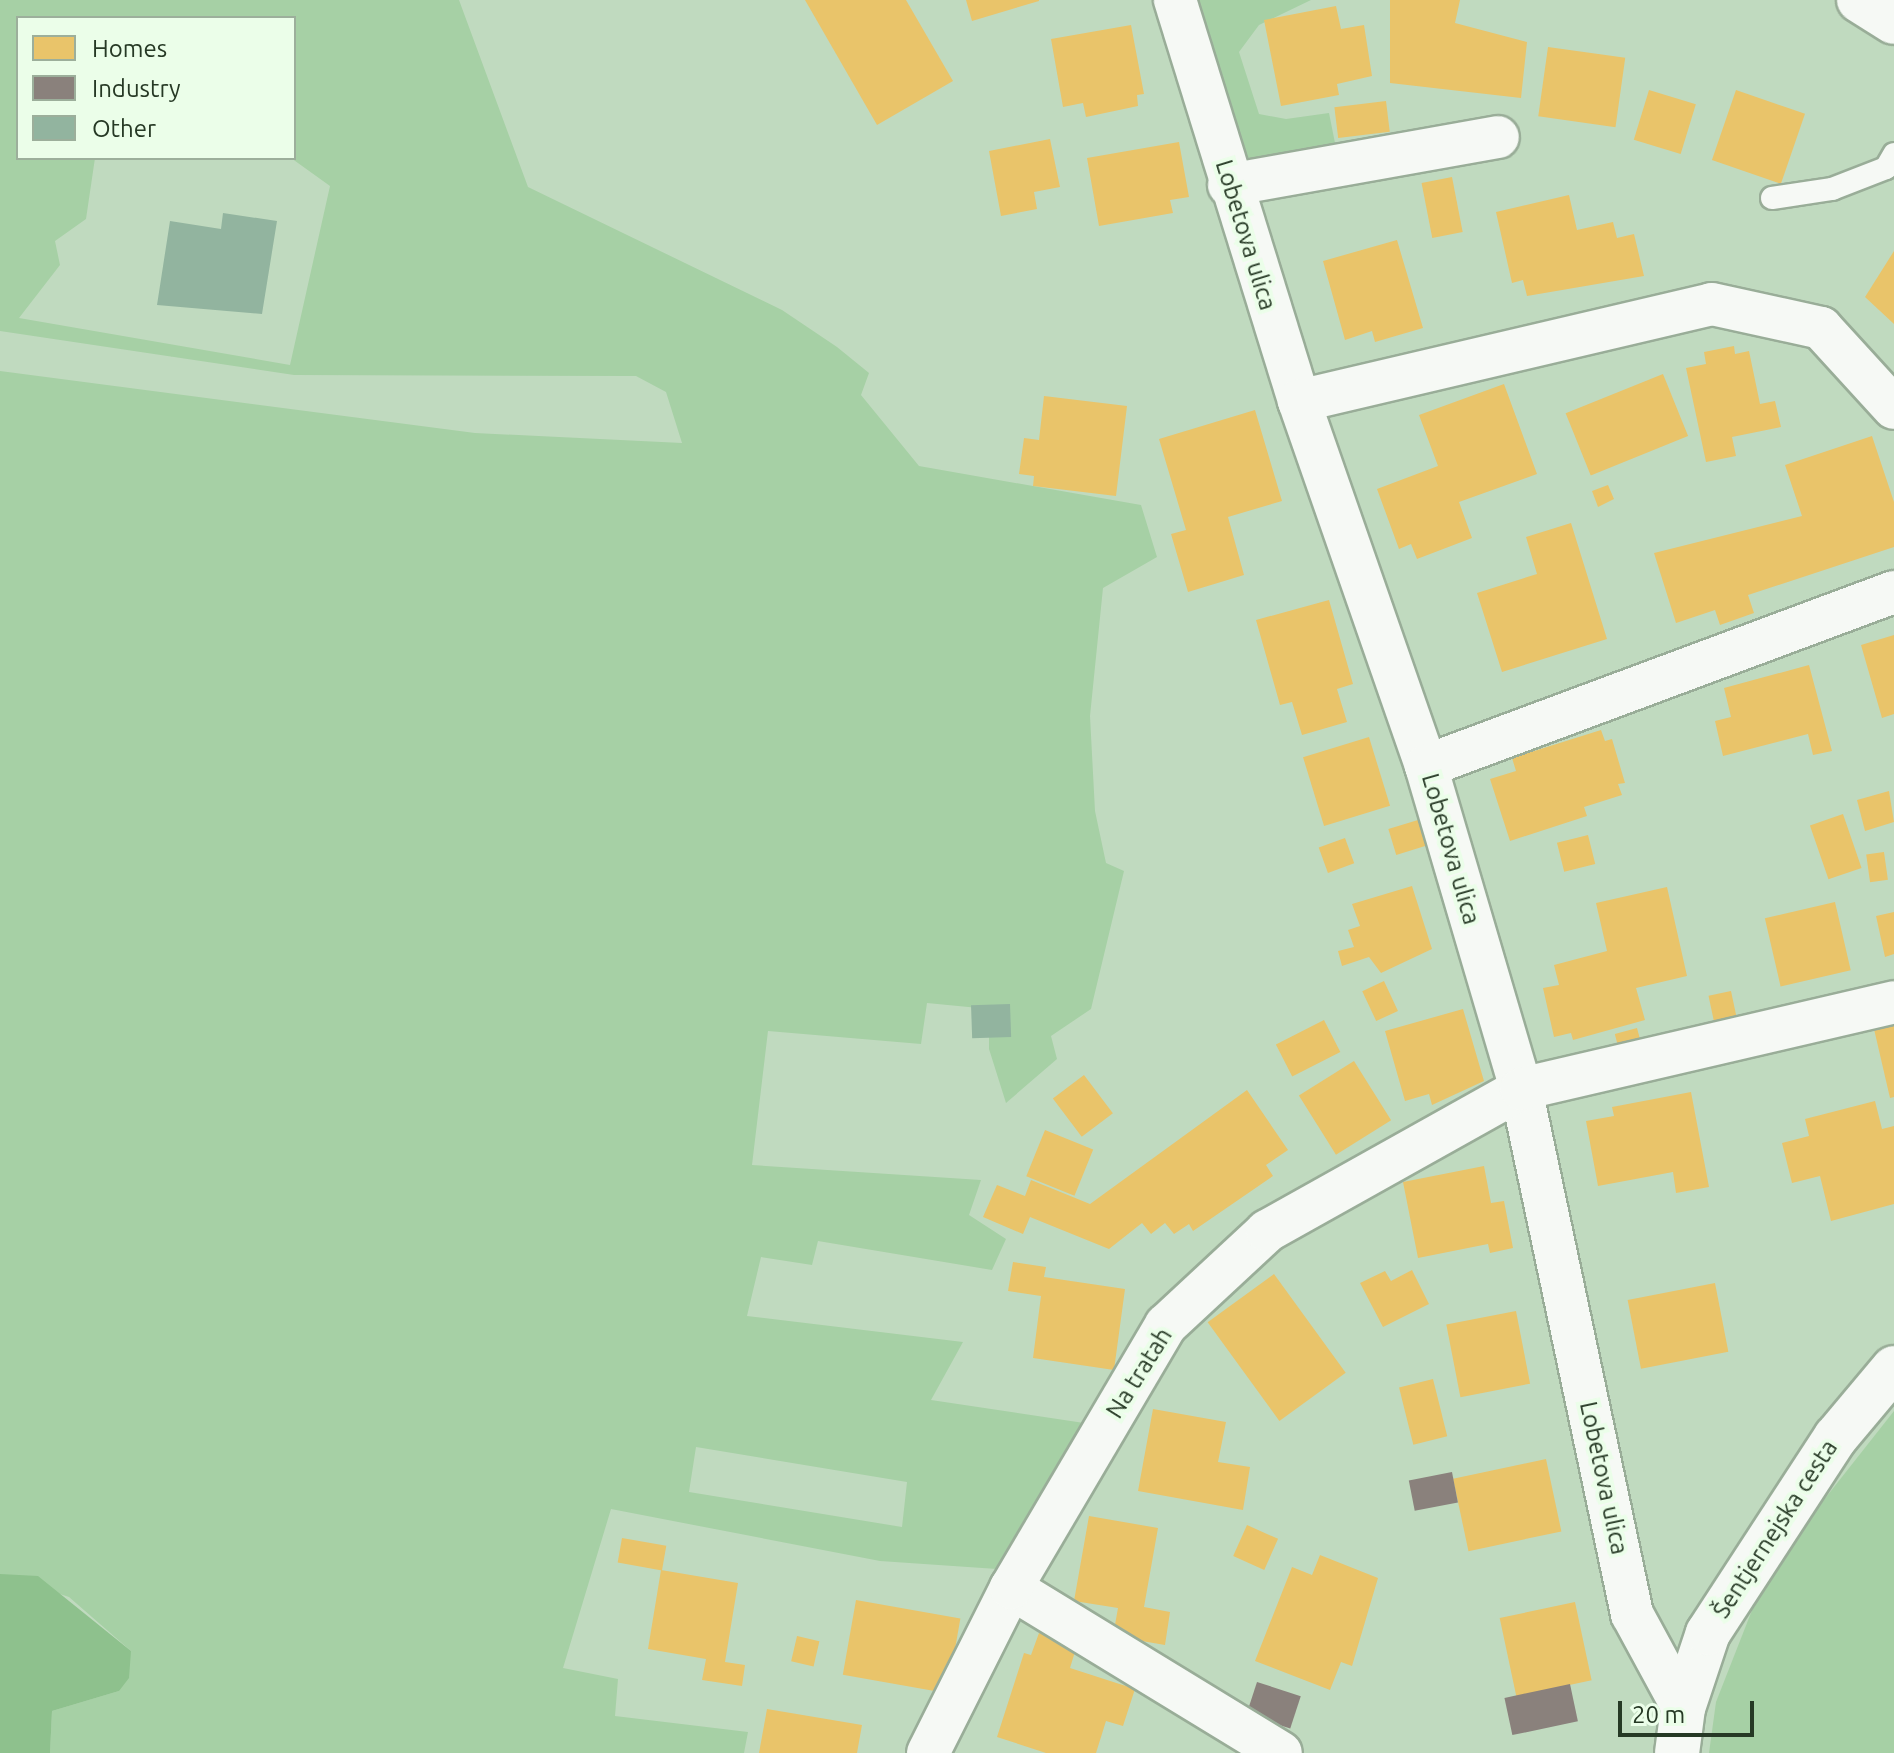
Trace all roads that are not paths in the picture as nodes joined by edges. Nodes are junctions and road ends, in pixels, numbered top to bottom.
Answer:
1 (1175, 0) edge
2 (1859, 0) edge
3 (1894, 22) edge
4 (1498, 137) dead end
5 (1894, 154) edge
6 (1229, 185) junction
7 (1772, 198) dead end
8 (1299, 401) junction
9 (1894, 408) edge
10 (1894, 592) edge
11 (1426, 766) junction
12 (1894, 1002) edge
13 (1521, 1089) junction
14 (1894, 1368) edge
15 (1011, 1588) junction
16 (1683, 1708) junction
17 (928, 1753) edge
18 (1281, 1753) edge
19 (1677, 1753) edge

1 - 6 street, Lobetova ulica
2 - 3 main road
4 - 6 street
5 - 7 lane
6 - 8 street, Lobetova ulica
8 - 9 street
8 - 11 street, Lobetova ulica
10 - 11 street
11 - 13 street, Lobetova ulica
12 - 13 street, Na tratah
13 - 15 street, Na tratah
13 - 16 street, Lobetova ulica
14 - 16 main road, Šentjernejska cesta
15 - 17 street, Na tratah
15 - 18 street
16 - 19 main road, Šentjernejska cesta

